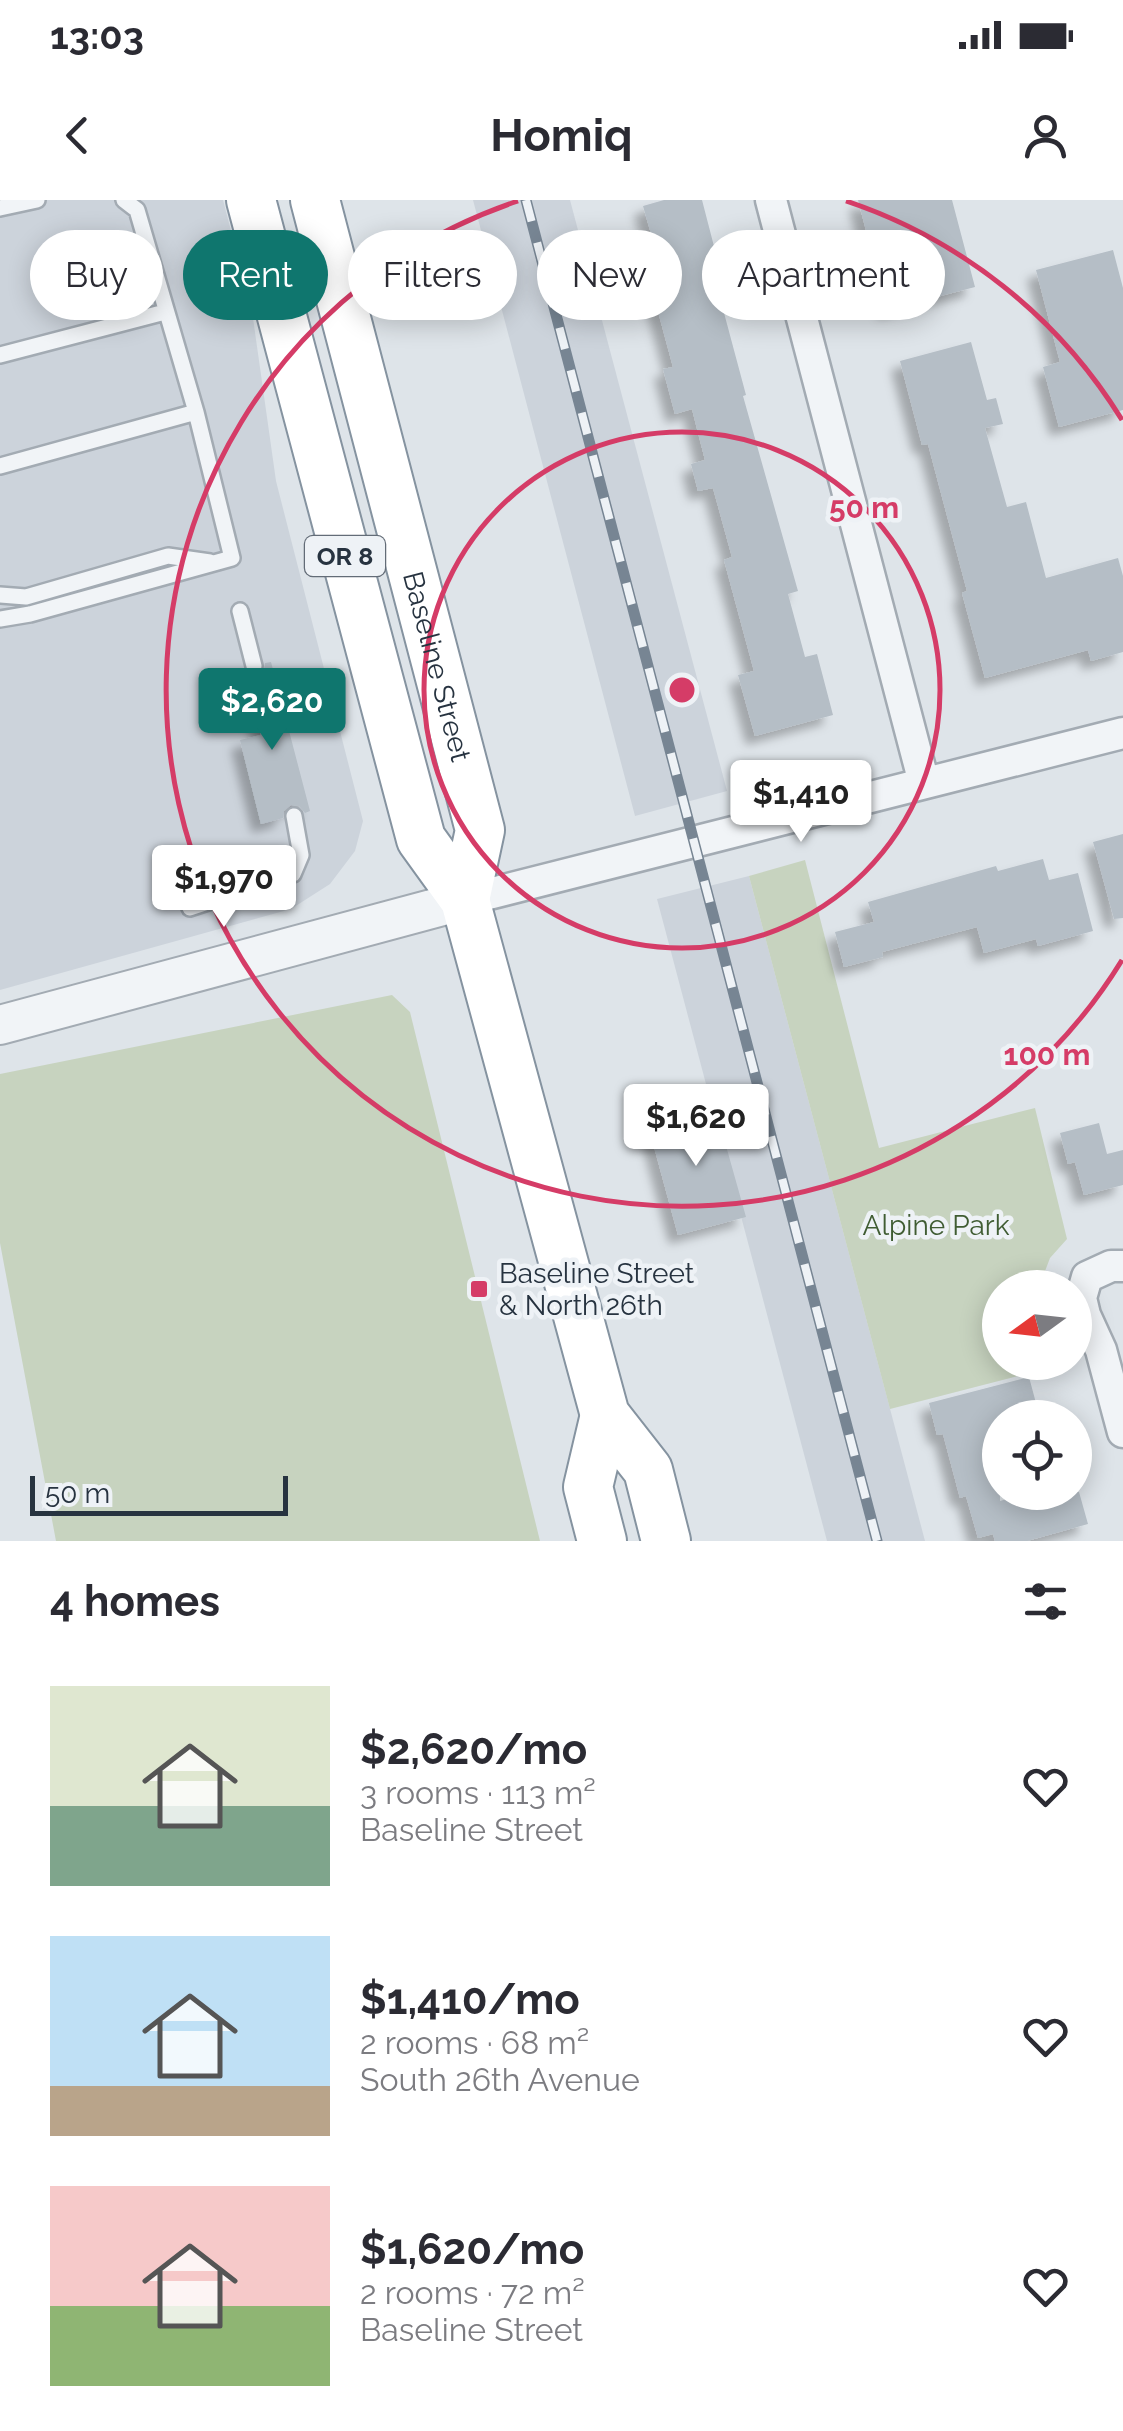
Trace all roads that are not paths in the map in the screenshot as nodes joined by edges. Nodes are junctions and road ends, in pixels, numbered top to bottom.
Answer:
1 (37, 200) edge
2 (124, 200) edge
3 (251, 200) edge
4 (315, 200) edge
5 (771, 200) edge
6 (0, 208) edge
7 (165, 312) junction
8 (0, 355) edge
9 (196, 412) junction
10 (0, 466) edge
11 (215, 562) junction
12 (0, 595) edge
13 (240, 611) dead end
14 (0, 618) edge
15 (254, 666) dead end
16 (1123, 733) edge
17 (924, 783) junction
18 (294, 816) dead end
19 (465, 900) junction
20 (190, 908) dead end
21 (0, 1024) edge
22 (1123, 1266) edge
23 (604, 1415) junction
24 (1123, 1432) edge
25 (602, 1541) edge
26 (666, 1541) edge

1 - 6 lane
2 - 7 lane
3 - 19 highway, Baseline Street / OR 8
4 - 19 highway, Baseline Street / OR 8
5 - 17 street
7 - 8 lane
7 - 9 lane
9 - 10 lane
9 - 11 lane
11 - 12 lane
11 - 14 lane
13 - 15 lane
16 - 17 street
17 - 19 street
18 - 20 lane
19 - 21 street
19 - 23 highway, Baseline Street / OR 8
22 - 24 street
23 - 25 highway, Baseline Street / OR 8
23 - 26 highway, Baseline Street / OR 8

